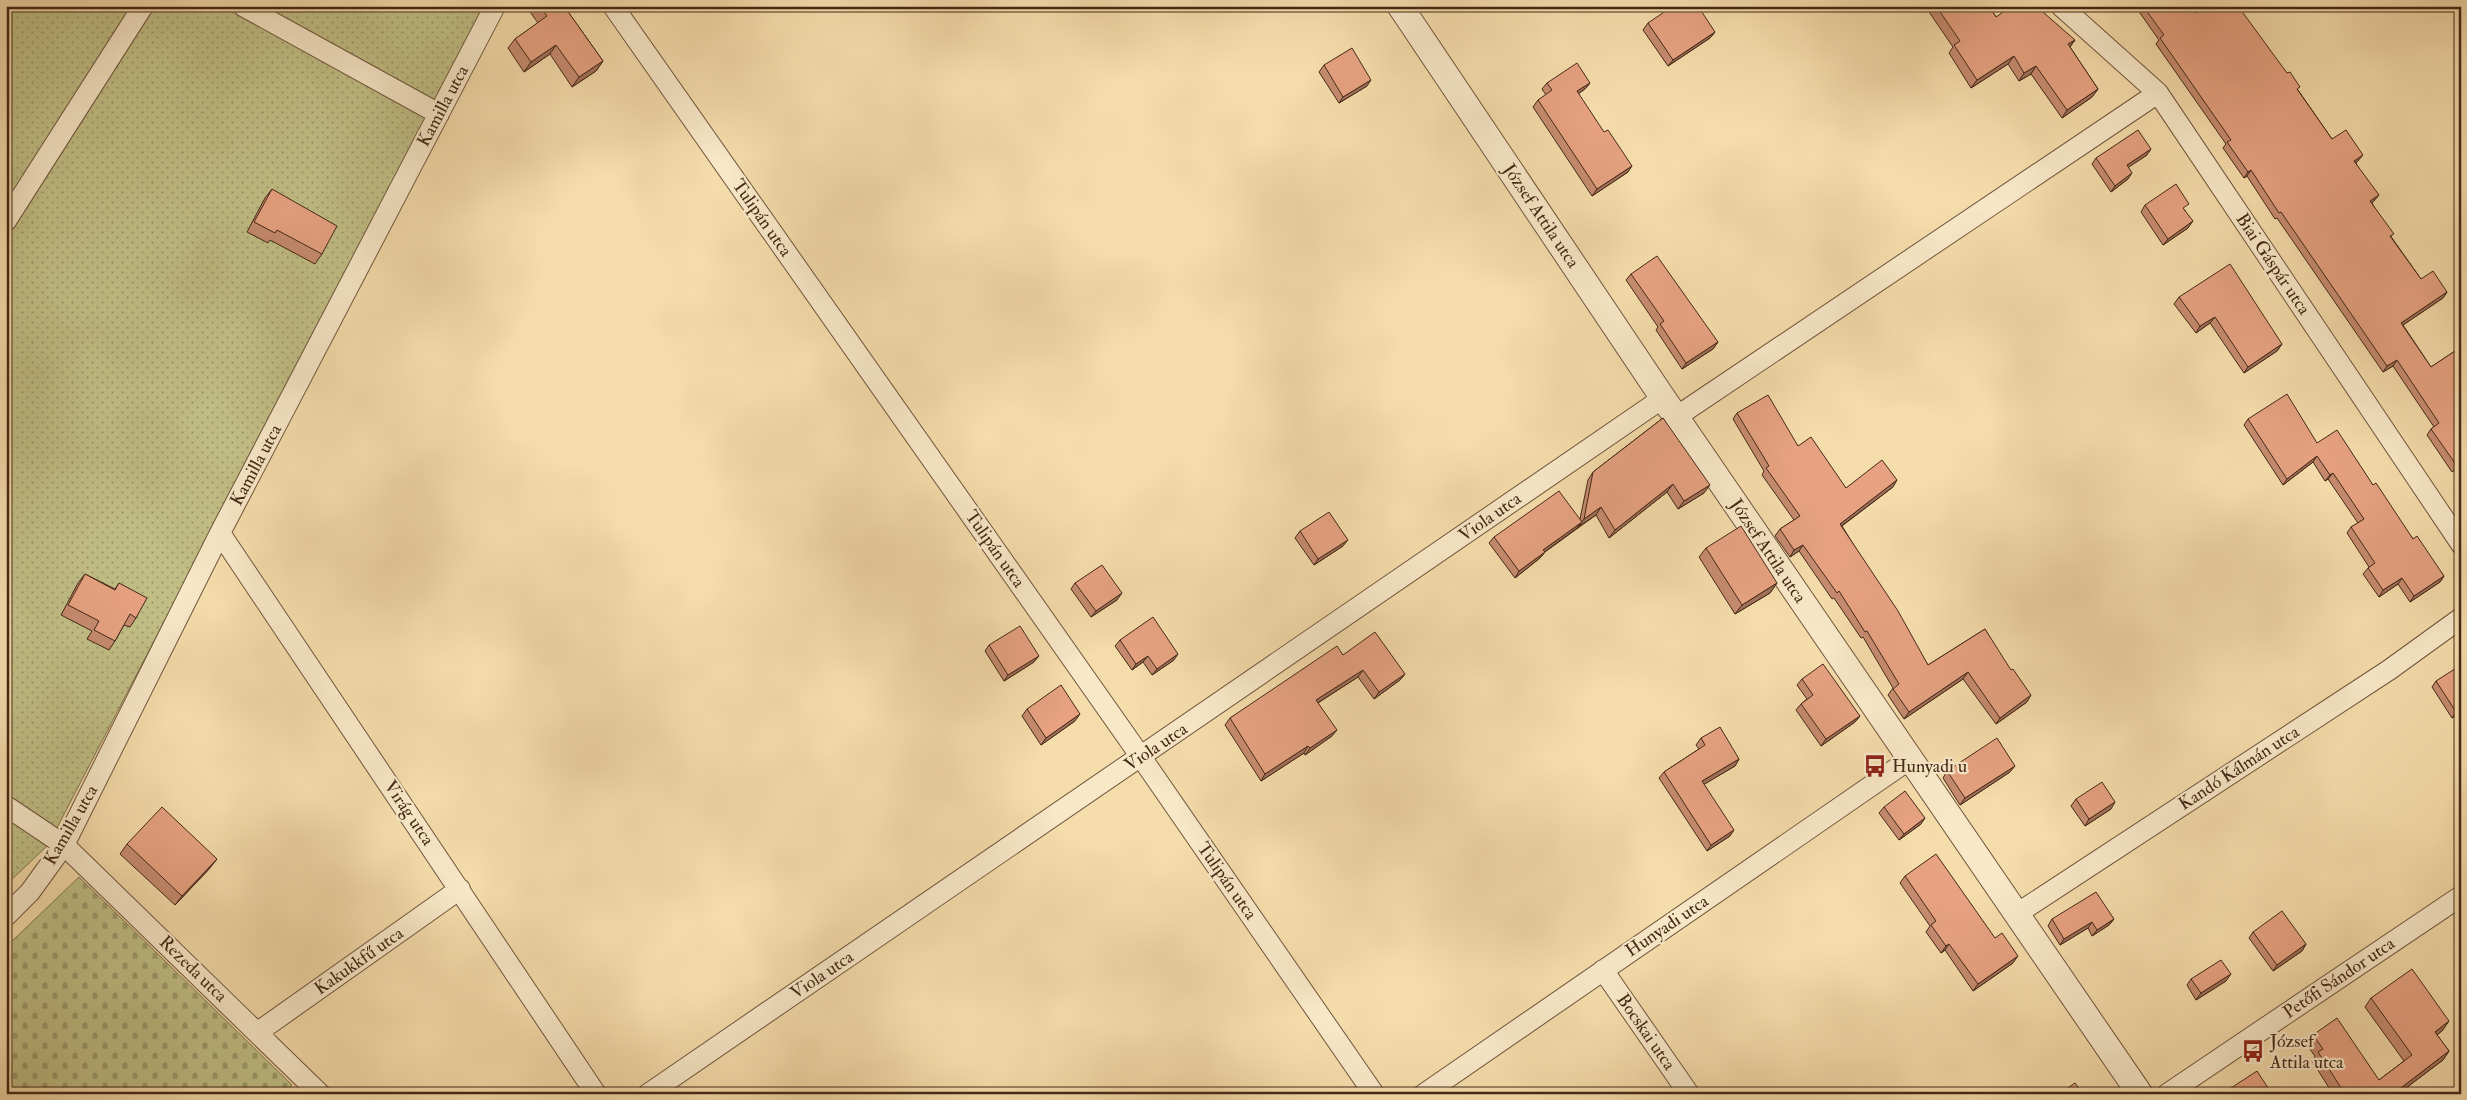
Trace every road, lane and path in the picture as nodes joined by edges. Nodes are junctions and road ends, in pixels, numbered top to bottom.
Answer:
1 (144, 6) edge
2 (243, 6) edge
3 (495, 6) edge
4 (613, 6) edge
5 (1400, 6) edge
6 (2061, 6) edge
7 (2158, 93) junction
8 (439, 114) junction
9 (6, 220) edge
10 (1669, 407) junction
11 (220, 533) junction
12 (2461, 544) edge
13 (2461, 618) edge
14 (1141, 757) junction
15 (1910, 759) junction
16 (6, 806) edge
17 (64, 845) junction
18 (460, 889) junction
19 (2461, 896) edge
20 (2015, 915) junction
21 (6, 916) edge
22 (1603, 970) junction
23 (258, 1032) junction
24 (320, 1094) edge
25 (596, 1094) edge
26 (648, 1094) edge
27 (1374, 1094) edge
28 (1424, 1094) edge
29 (1689, 1094) edge
30 (2140, 1094) edge
31 (2167, 1094) edge

1 - 9 street
2 - 8 street
3 - 8 street, Kamilla utca
4 - 14 street, Tulipán utca
5 - 10 street, József Attila utca
6 - 7 street, Biai Gáspár utca
7 - 10 street, Viola utca
7 - 12 street, Biai Gáspár utca
8 - 11 street, Kamilla utca
10 - 14 street, Viola utca
10 - 15 street, József Attila utca
11 - 17 street, Kamilla utca
11 - 18 street, Virág utca
13 - 20 street, Kandó Kálmán utca
14 - 26 street, Viola utca
14 - 27 street, Tulipán utca
15 - 20 street, József Attila utca
15 - 22 street, Hunyadi utca
16 - 17 street, Rezeda utca
17 - 21 street, Kamilla utca
17 - 23 street, Rezeda utca
18 - 23 street, Kakukkfű utca
18 - 25 street, Virág utca
19 - 31 street, Petőfi Sándor utca
20 - 30 street, József Attila utca
22 - 28 street, Hunyadi utca
22 - 29 street, Bocskai utca
23 - 24 street, Rezeda utca

